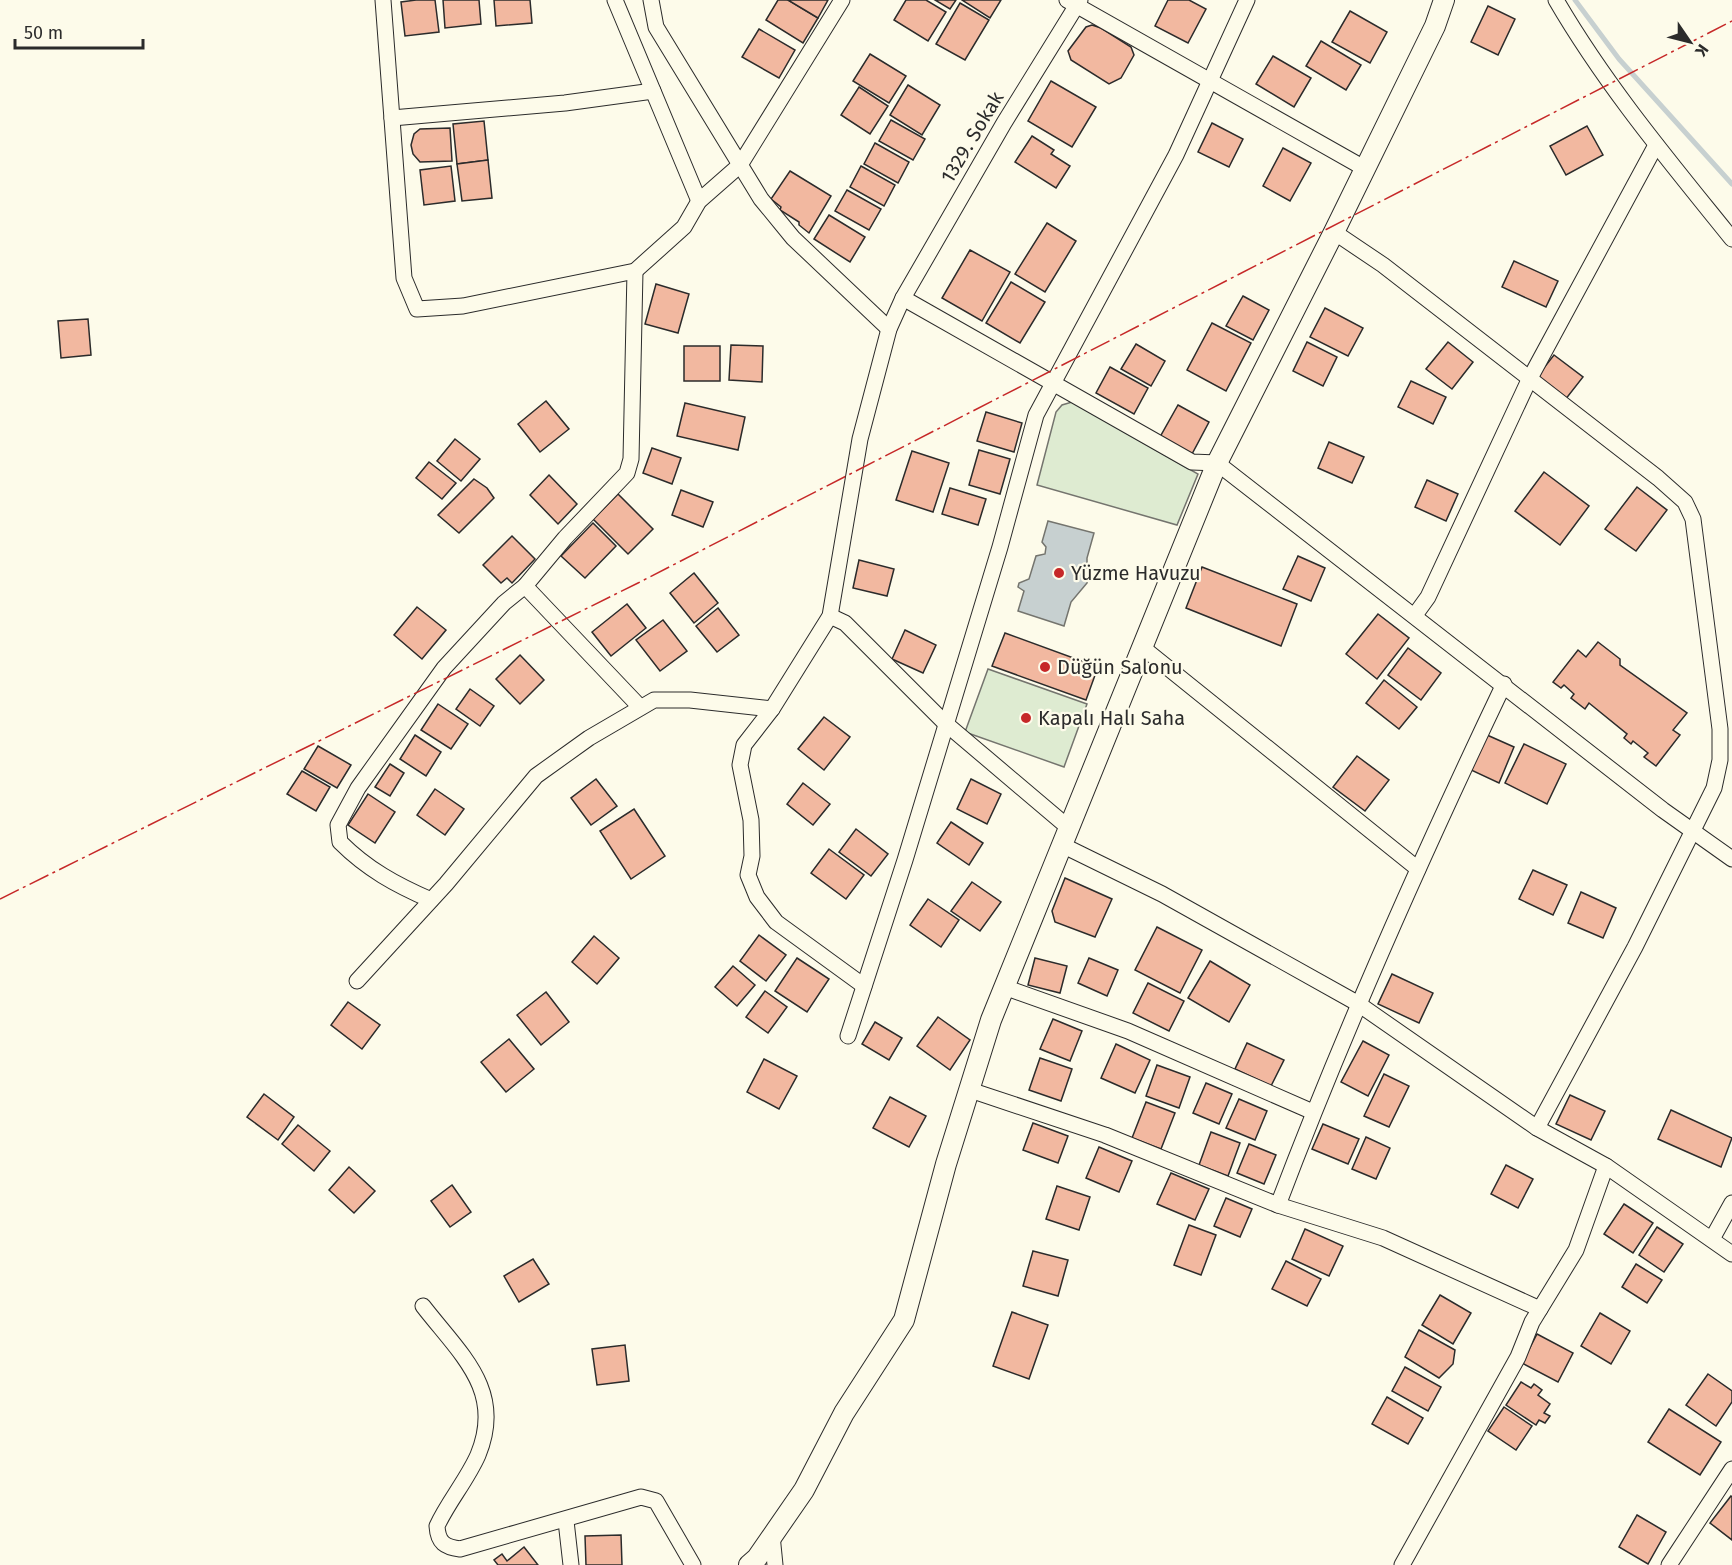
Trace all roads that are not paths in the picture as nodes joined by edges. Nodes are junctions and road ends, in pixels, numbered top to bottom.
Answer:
1 (383, 0) edge
2 (615, 0) edge
3 (651, 0) edge
4 (842, 0) edge
5 (1247, 0) edge
6 (1444, 0) edge
7 (1556, 0) edge
8 (1075, 2) edge
9 (1211, 80) junction
10 (652, 91) junction
11 (392, 118) junction
12 (1656, 145) junction
13 (740, 165) junction
14 (1364, 168) junction
15 (699, 201) junction
16 (1334, 232) junction
17 (1732, 239) edge
18 (635, 271) junction
19 (903, 297) junction
20 (889, 329) junction
21 (1529, 380) junction
22 (1054, 381) junction
23 (1216, 463) junction
24 (525, 586) junction
25 (1415, 615) junction
26 (830, 616) junction
27 (1142, 647) junction
28 (1504, 684) junction
29 (640, 707) junction
30 (772, 709) junction
31 (945, 723) junction
32 (1694, 832) junction
33 (1065, 836) junction
34 (1732, 859) edge
35 (1418, 869) junction
36 (431, 900) junction
37 (357, 981) dead end
38 (864, 986) junction
39 (1004, 987) junction
40 (1357, 1003) junction
41 (848, 1036) dead end
42 (970, 1090) junction
43 (1313, 1112) junction
44 (1537, 1128) junction
45 (1606, 1166) junction
46 (1732, 1203) edge
47 (1278, 1205) junction
48 (1712, 1239) junction
49 (1732, 1254) edge
50 (423, 1306) dead end
51 (1540, 1309) junction
52 (1732, 1469) edge
53 (566, 1521) junction
54 (760, 1562) edge
55 (572, 1565) edge
56 (693, 1565) edge
57 (1402, 1565) edge
58 (1669, 1565) edge

1 - 11 street
2 - 10 street
3 - 13 street
4 - 13 street
5 - 9 street
6 - 14 street
7 - 12 street
8 - 9 street
8 - 19 street, 1329. Sokak
9 - 14 street
9 - 22 street
10 - 11 street
10 - 15 street
11 - 18 street
12 - 17 street
12 - 21 street
13 - 15 street
13 - 20 street
14 - 16 street
15 - 18 street
16 - 21 street
16 - 23 street
18 - 24 street
19 - 20 street, 1329. Sokak
19 - 22 street
20 - 26 street, 1329. Sokak
21 - 25 street
21 - 32 street
22 - 23 street
22 - 31 street
23 - 25 street
23 - 27 street
24 - 29 street
24 - 36 street
25 - 28 street
26 - 30 street
26 - 31 street
27 - 33 street
27 - 35 street
28 - 32 street
28 - 35 street
29 - 30 street
29 - 36 street
30 - 38 street
31 - 33 street
31 - 38 street
32 - 34 street
32 - 44 street
33 - 39 street
33 - 40 street
35 - 40 street
36 - 37 street
38 - 41 street
39 - 42 street
39 - 43 street
40 - 43 street
40 - 44 street
42 - 47 street
42 - 54 street
43 - 47 street
44 - 45 street
45 - 48 street
45 - 51 street
46 - 48 street
47 - 51 street
48 - 49 street
50 - 53 street
51 - 57 street
52 - 58 street
53 - 55 street
53 - 56 street

